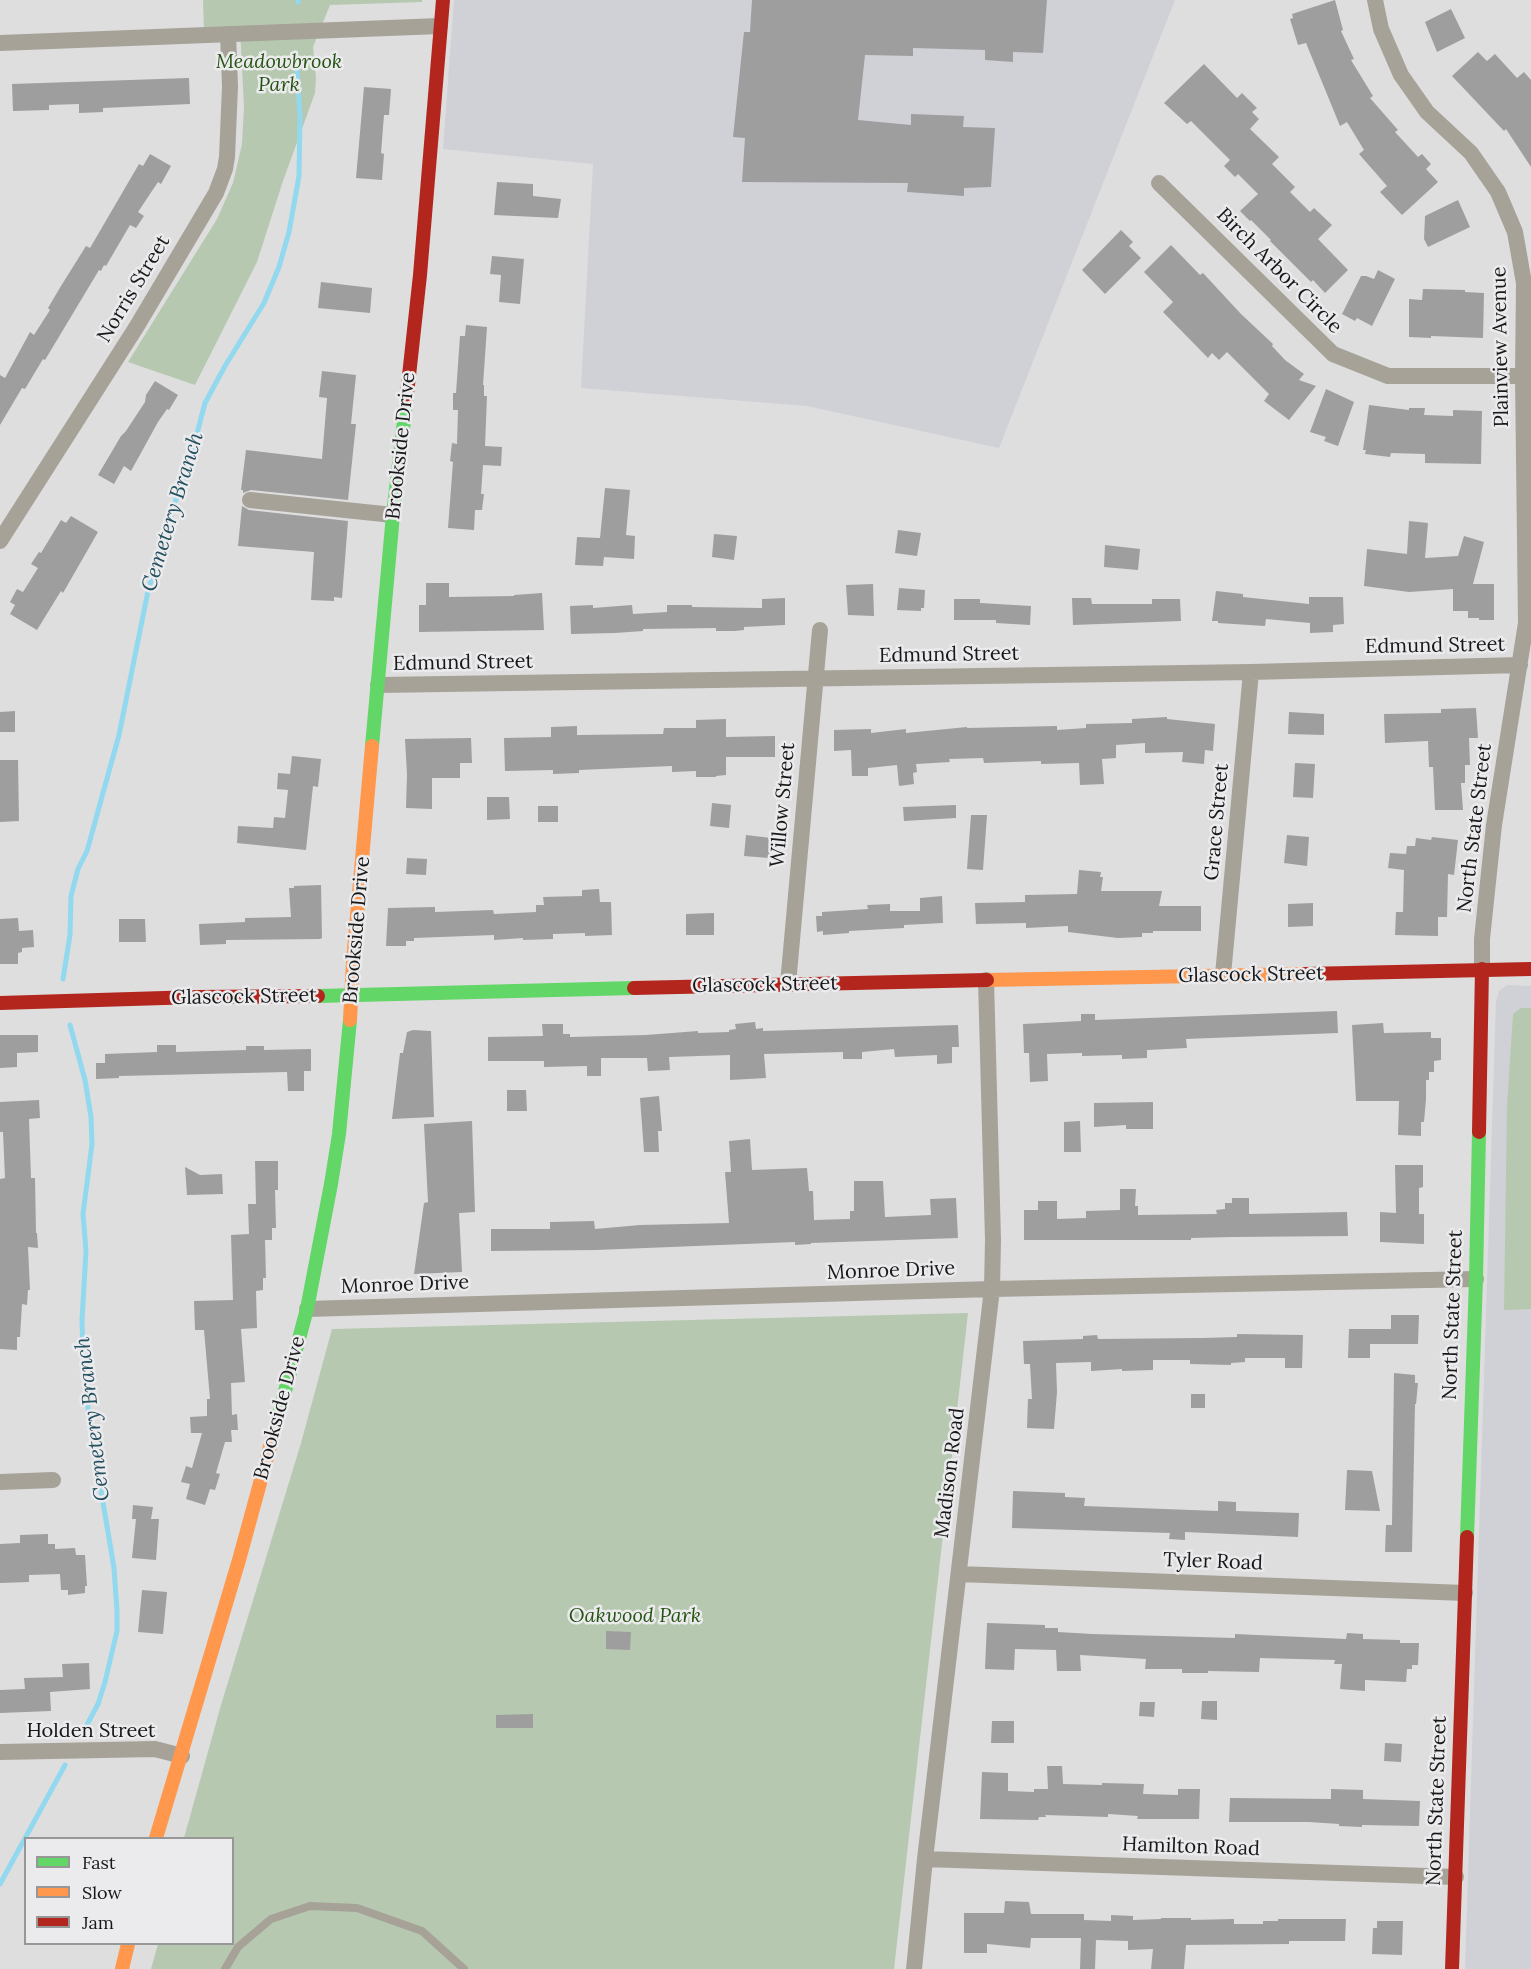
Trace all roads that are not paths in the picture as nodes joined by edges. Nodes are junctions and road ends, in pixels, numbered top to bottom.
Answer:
1 (442, 0) edge
2 (1375, 0) edge
3 (440, 26) junction
4 (228, 34) junction
5 (0, 43) edge
6 (1159, 183) dead end
7 (1522, 376) junction
8 (250, 500) dead end
9 (393, 515) junction
10 (0, 541) edge
11 (1529, 623) edge
12 (820, 630) dead end
13 (1520, 665) junction
14 (1251, 672) junction
15 (816, 678) junction
16 (378, 685) junction
17 (1482, 969) junction
18 (1531, 969) edge
19 (1223, 975) junction
20 (986, 980) junction
21 (788, 984) junction
22 (352, 995) junction
23 (0, 1003) edge
24 (1476, 1279) junction
25 (992, 1289) junction
26 (307, 1309) junction
27 (53, 1480) dead end
28 (0, 1482) edge
29 (959, 1574) junction
30 (1465, 1593) junction
31 (0, 1752) edge
32 (182, 1756) junction
33 (157, 1837) edge
34 (925, 1859) junction
35 (1456, 1877) junction
36 (128, 1945) edge
37 (122, 1969) edge
38 (225, 1969) edge
39 (464, 1969) edge
40 (914, 1969) edge
41 (1452, 1969) edge

1 - 3 street, Brookside Drive
2 - 7 street, Plainview Avenue
3 - 4 street
3 - 9 street, Brookside Drive
4 - 5 street
4 - 10 street, Norris Street
6 - 7 street, Birch Arbor Circle
7 - 11 street, Plainview Avenue
8 - 9 street
9 - 16 street, Brookside Drive
11 - 13 street, Plainview Avenue
12 - 15 street, Willow Street
13 - 14 street, Edmund Street
13 - 17 street, North State Street
14 - 15 street, Edmund Street
14 - 19 street, Grace Street
15 - 16 street, Edmund Street
15 - 21 street, Willow Street
16 - 22 street, Brookside Drive
17 - 18 street, Glascock Street
17 - 19 street, Glascock Street
17 - 24 street, North State Street
19 - 20 street, Glascock Street
20 - 21 street, Glascock Street
20 - 25 street, Madison Road
21 - 22 street, Glascock Street
22 - 23 street, Glascock Street
22 - 26 street, Brookside Drive
24 - 25 street, Monroe Drive
24 - 30 street, North State Street
25 - 26 street, Monroe Drive
25 - 29 street, Madison Road
26 - 32 street, Brookside Drive
27 - 28 street
29 - 30 street, Tyler Road
29 - 34 street, Madison Road
30 - 35 street, North State Street
31 - 32 street, Holden Street
32 - 33 street, Brookside Drive
34 - 35 street, Hamilton Road
34 - 40 street, Madison Road
35 - 41 street, North State Street
36 - 37 street
38 - 39 lane

